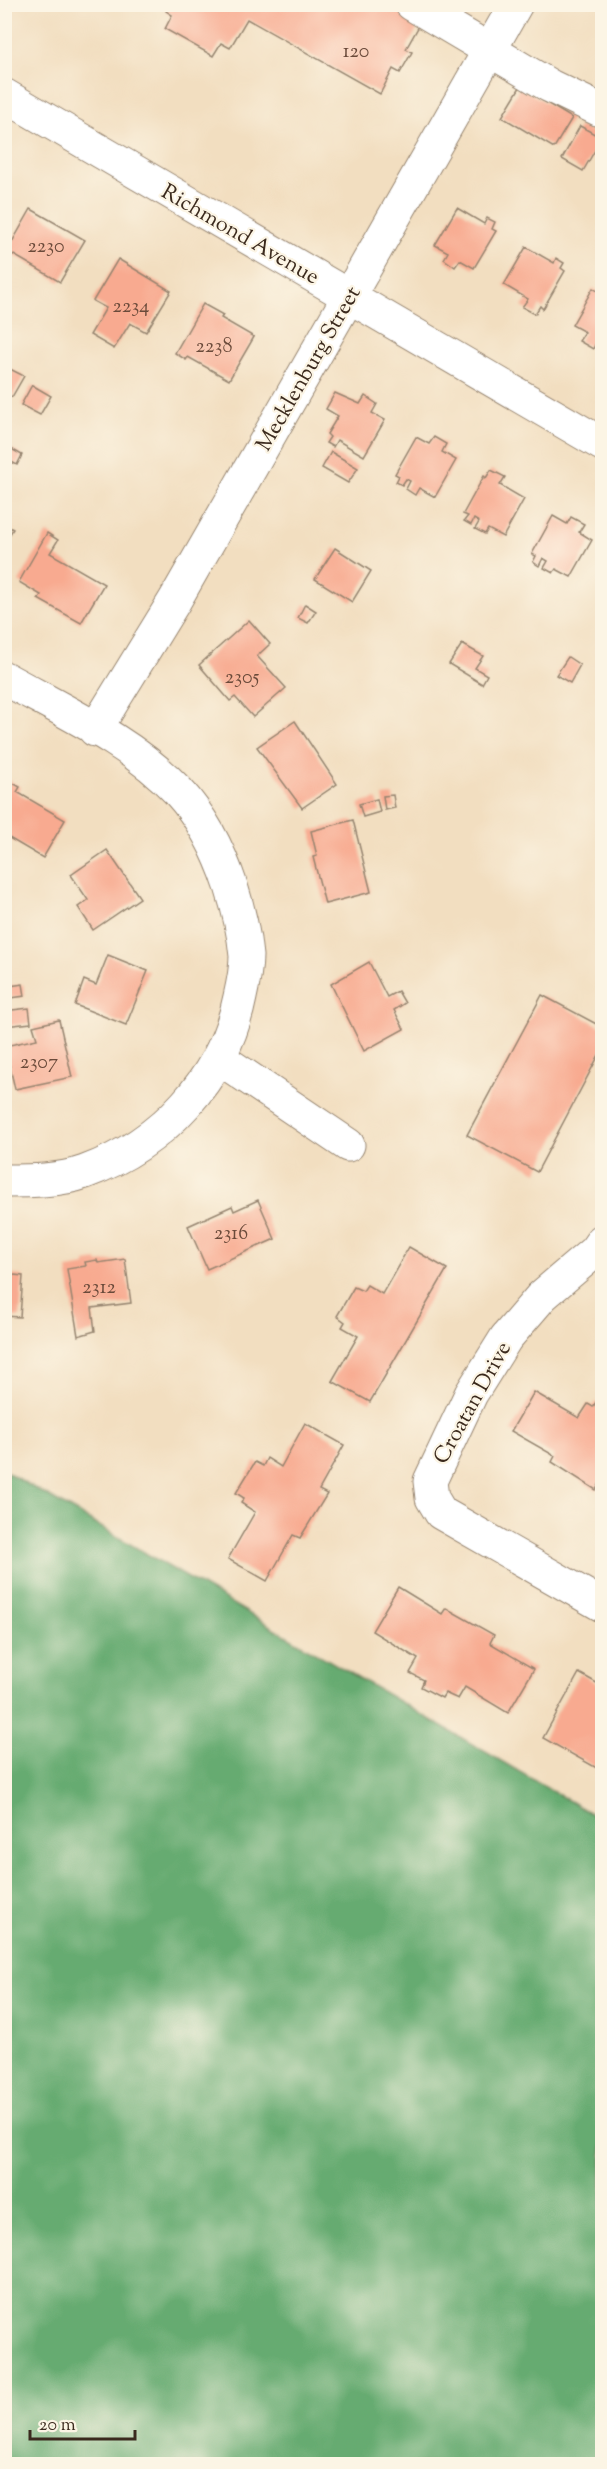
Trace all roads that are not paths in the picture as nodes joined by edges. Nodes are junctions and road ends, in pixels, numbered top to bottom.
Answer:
1 (412, 4) edge
2 (516, 4) edge
3 (489, 49) junction
4 (4, 95) edge
5 (603, 111) edge
6 (347, 296) junction
7 (603, 444) edge
8 (4, 678) edge
9 (94, 730) junction
10 (219, 1058) junction
11 (348, 1144) dead end
12 (4, 1181) edge
13 (603, 1241) edge
14 (603, 1605) edge

1 - 3 street
2 - 3 street, Mecklenburg Street
3 - 5 street
3 - 6 street, Mecklenburg Street
4 - 6 street, Richmond Avenue
6 - 7 street, Richmond Avenue
6 - 9 street, Mecklenburg Street
8 - 9 street
9 - 10 street
10 - 11 street
10 - 12 street
13 - 14 street, Croatan Drive

